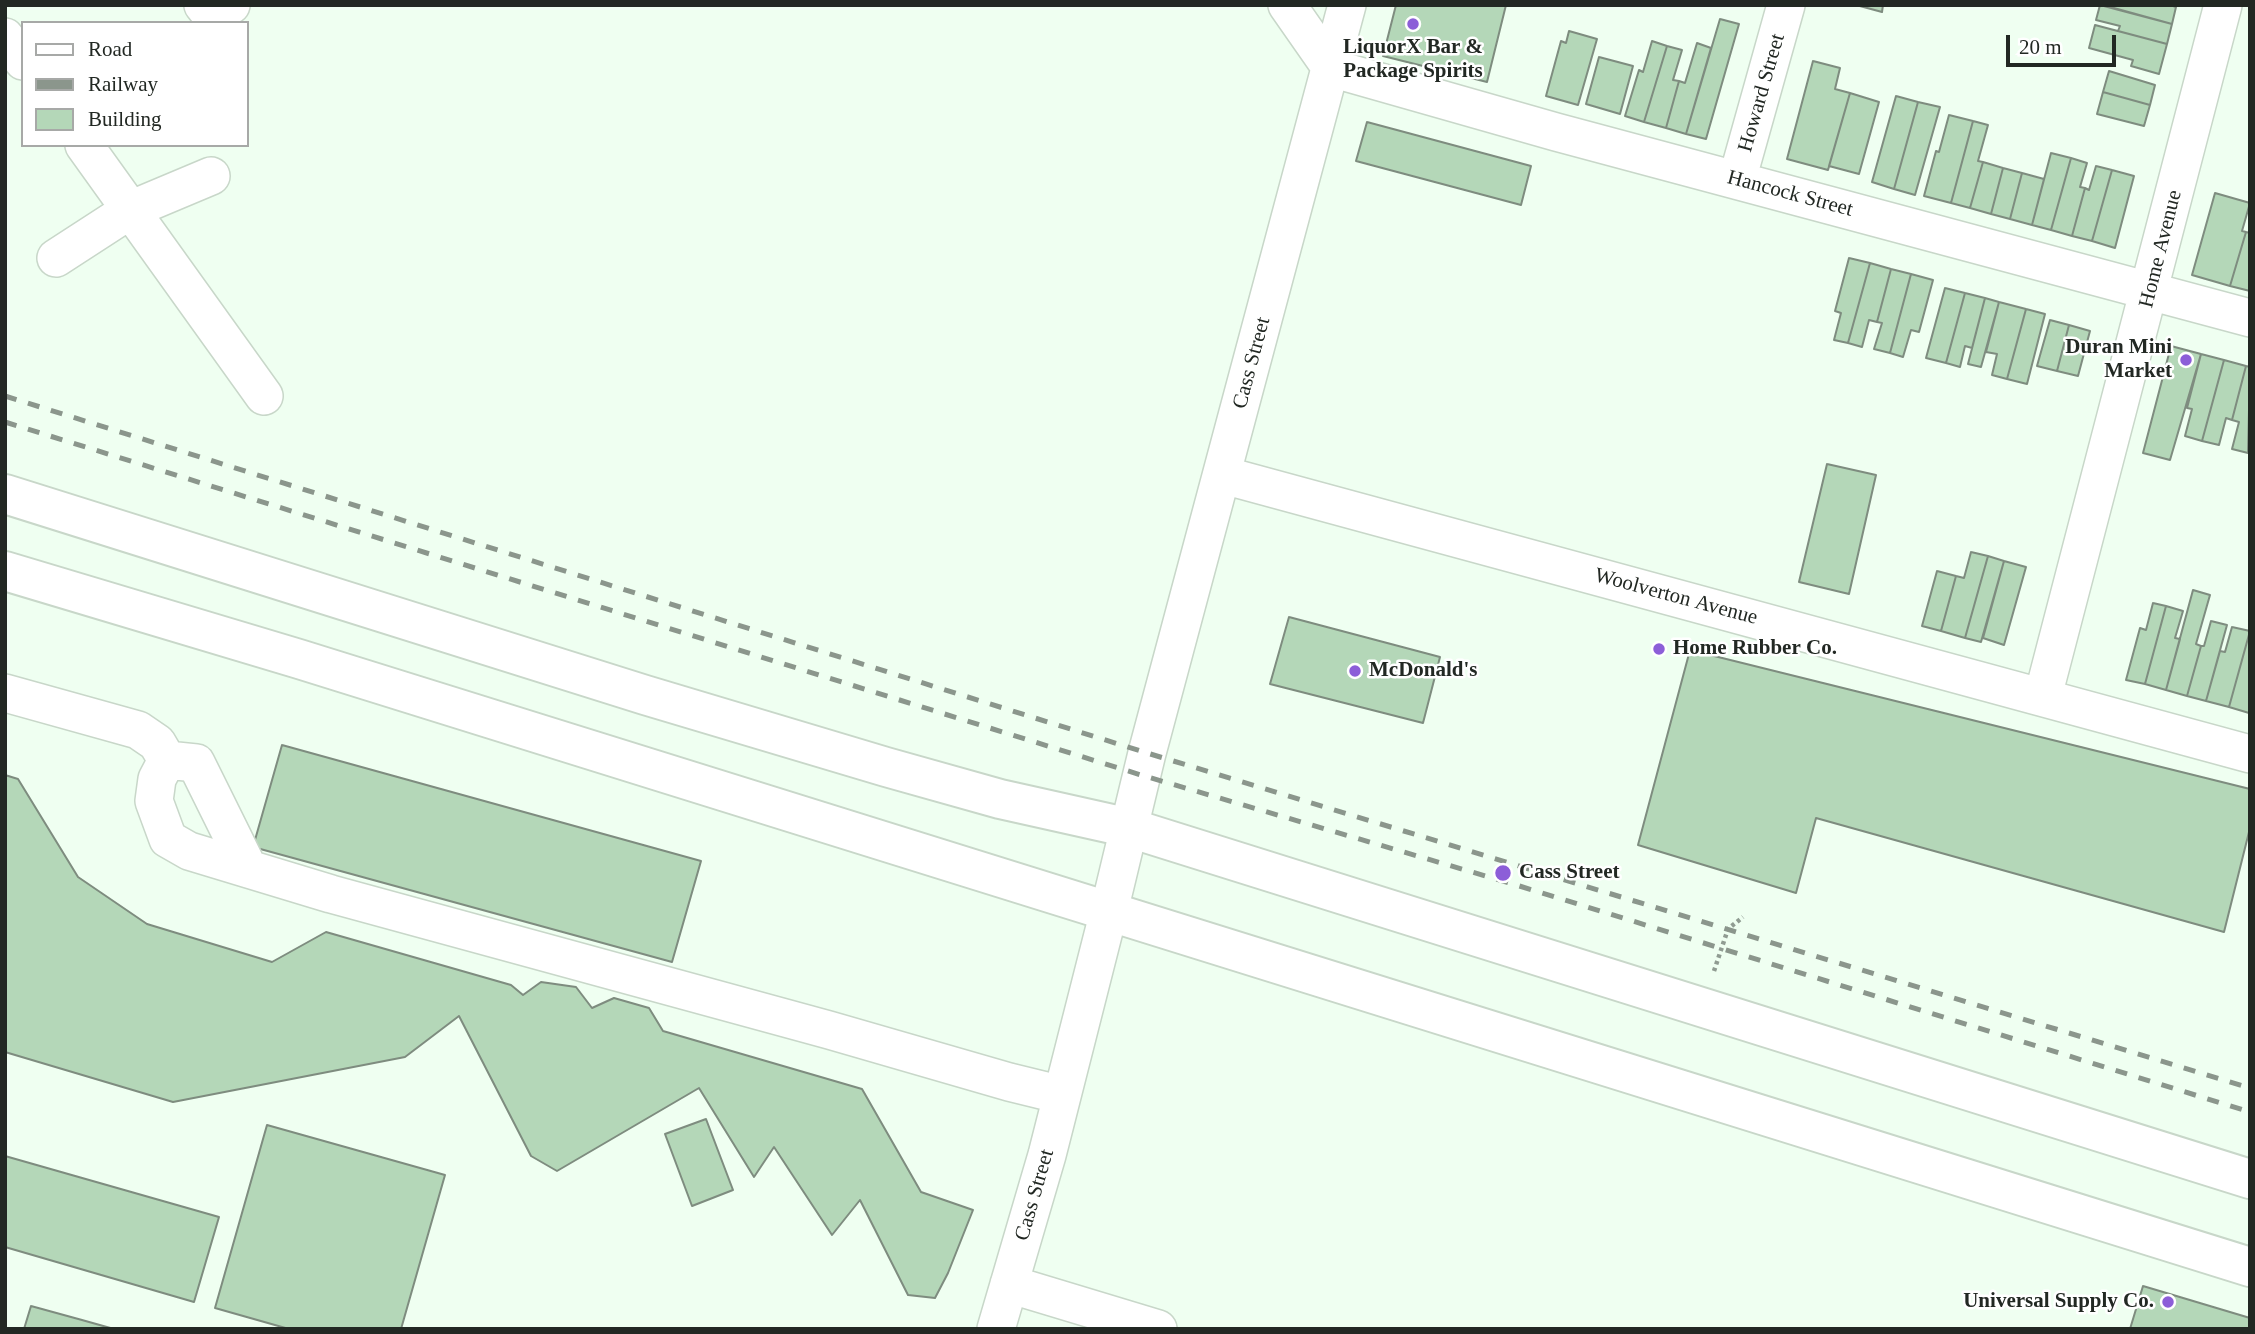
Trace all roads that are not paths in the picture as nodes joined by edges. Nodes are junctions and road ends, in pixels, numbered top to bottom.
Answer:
1 (1287, 5) edge
2 (1348, 5) edge
3 (1786, 5) edge
4 (2224, 5) edge
5 (5, 37) edge
6 (21, 58) edge
7 (1331, 68) junction
8 (85, 147) edge
9 (211, 176) dead end
10 (1737, 180) junction
11 (130, 210) junction
12 (56, 258) dead end
13 (2150, 291) junction
14 (2250, 318) edge
15 (264, 396) dead end
16 (1223, 475) junction
17 (5, 494) edge
18 (5, 571) edge
19 (5, 693) edge
20 (2043, 696) junction
21 (2250, 754) edge
22 (167, 760) junction
23 (1130, 828) junction
24 (248, 868) junction
25 (1109, 911) junction
26 (1062, 1095) junction
27 (2250, 1178) edge
28 (2250, 1267) edge
29 (1009, 1284) junction
30 (996, 1329) edge
31 (1158, 1329) edge

1 - 7 street
2 - 7 street, Cass Street
3 - 10 street, Howard Street
4 - 13 street, Home Avenue
5 - 6 street
7 - 10 street, Hancock Street
7 - 16 street, Cass Street
8 - 11 street
9 - 11 street
10 - 13 street, Hancock Street
11 - 12 street
11 - 15 street
13 - 14 street, Hancock Street
13 - 20 street, Home Avenue
16 - 20 street, Woolverton Avenue
16 - 23 street, Cass Street
17 - 23 highway
18 - 25 highway
19 - 22 street
20 - 21 street, Woolverton Avenue
22 - 24 street
22 - 24 street
23 - 25 street, Cass Street
23 - 27 highway
24 - 26 street
25 - 26 street, Cass Street
25 - 28 highway
26 - 29 street, Cass Street
29 - 30 street, Cass Street
29 - 31 street

